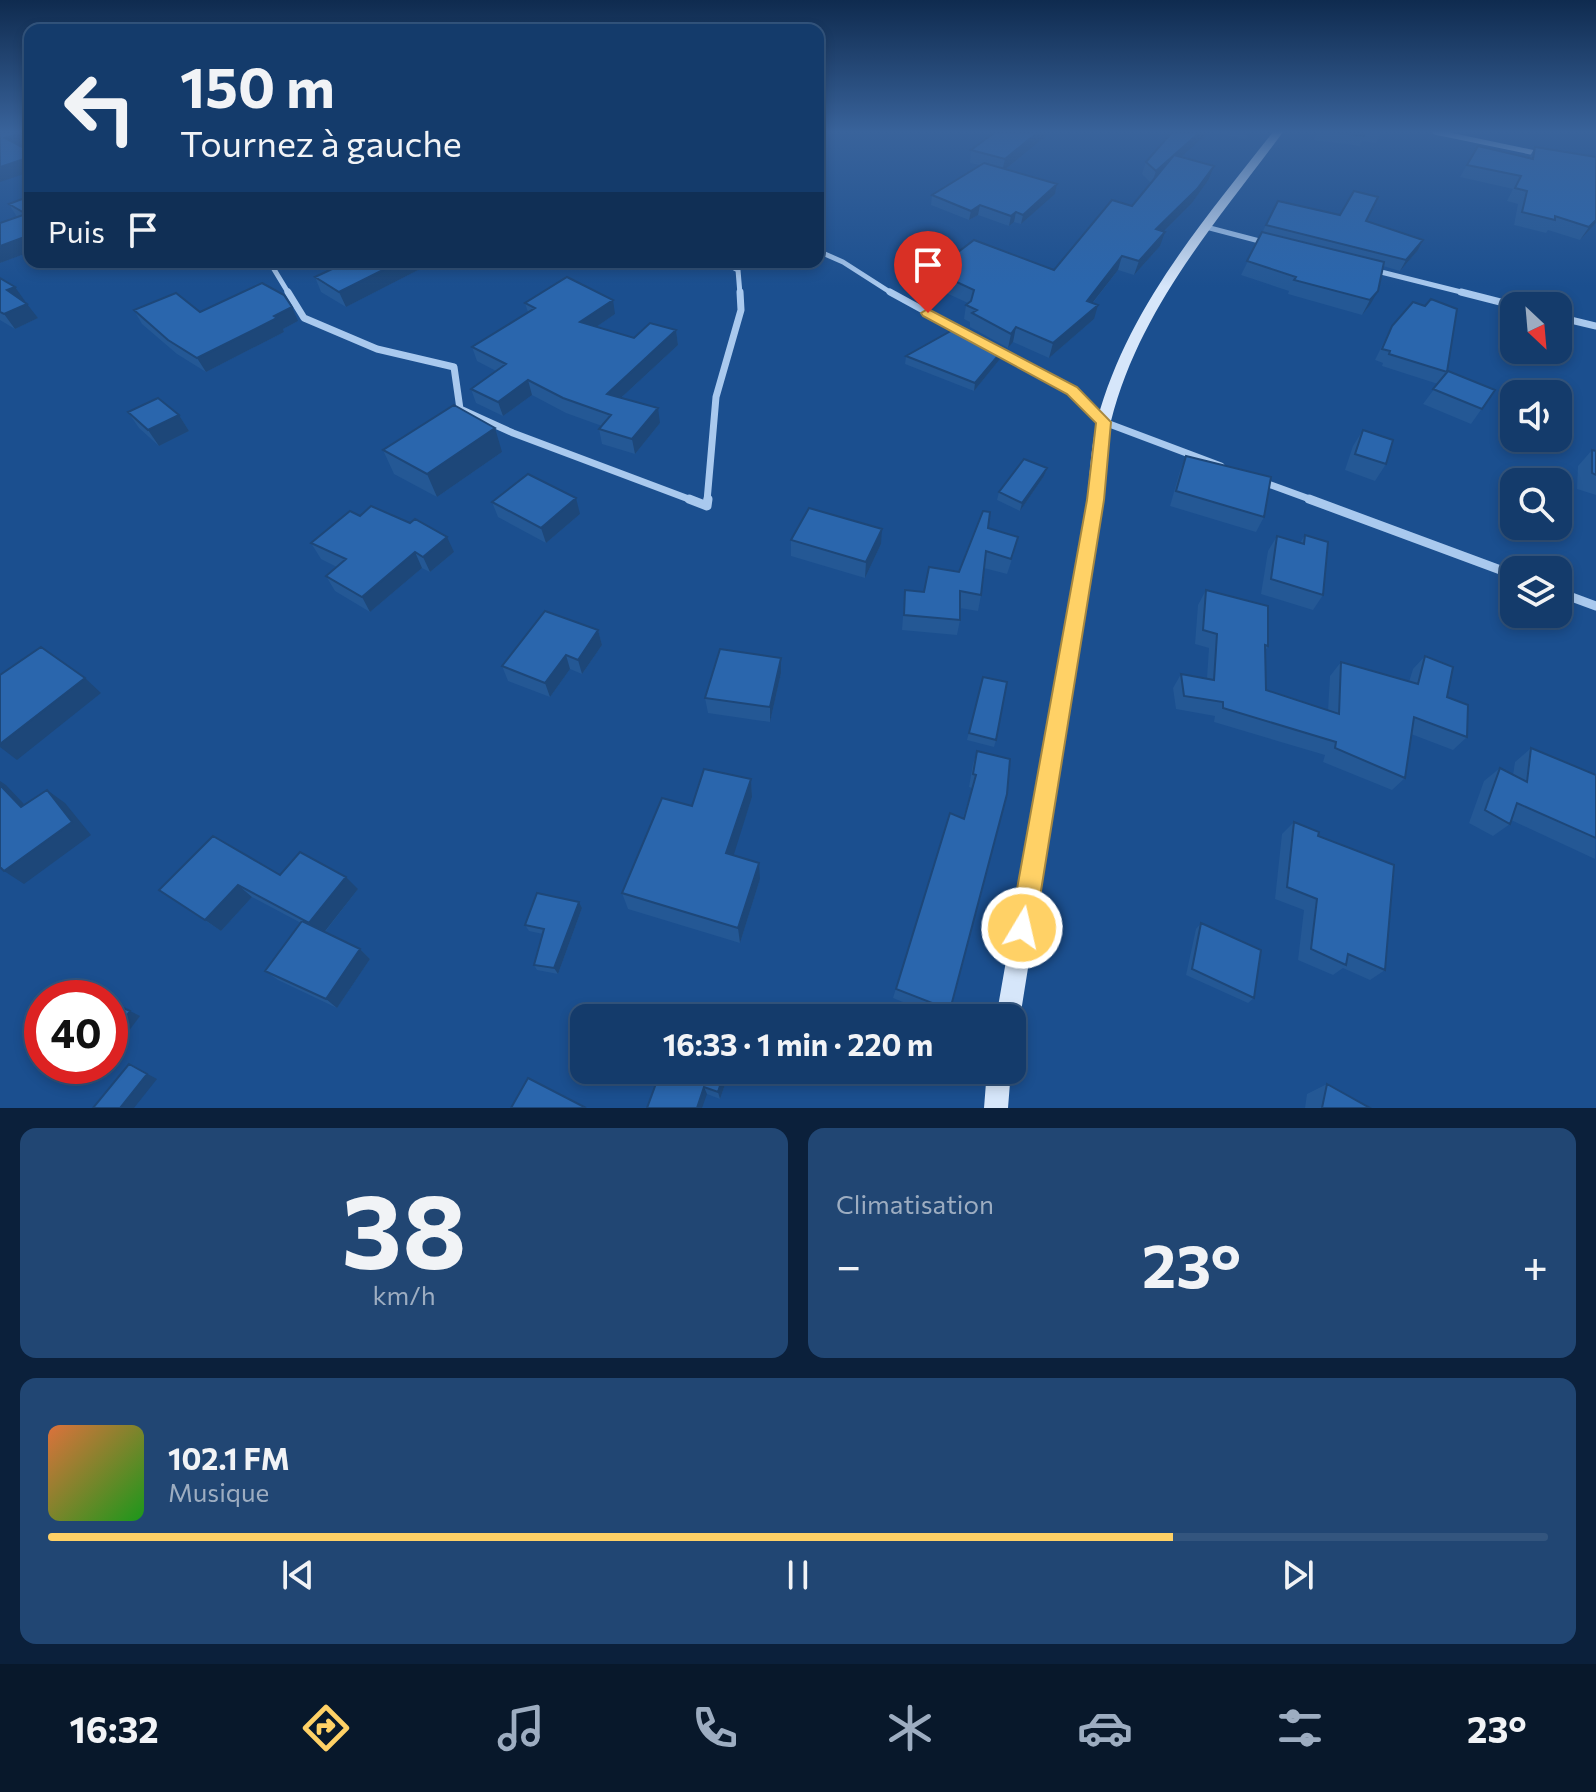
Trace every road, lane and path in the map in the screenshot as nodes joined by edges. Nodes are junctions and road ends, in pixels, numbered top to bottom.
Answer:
1 (1239, 184) edge
2 (1206, 227) junction
3 (1283, 247) edge
4 (824, 254) edge
5 (1361, 267) edge
6 (273, 268) edge
7 (734, 268) edge
8 (1500, 302) edge
9 (1572, 320) edge
10 (1596, 326) edge
11 (971, 336) edge
12 (984, 343) edge
13 (1104, 422) junction
14 (1236, 471) edge
15 (1250, 477) edge
16 (1500, 570) edge
17 (1572, 597) edge
18 (1596, 606) edge
19 (1010, 1004) edge
20 (998, 1084) edge
21 (996, 1108) edge

1 - 2 street
2 - 3 street
2 - 13 street
4 - 11 street
5 - 8 street
6 - 7 street
9 - 10 street
12 - 13 street
13 - 14 street
13 - 19 street
15 - 16 street
17 - 18 street
20 - 21 street

